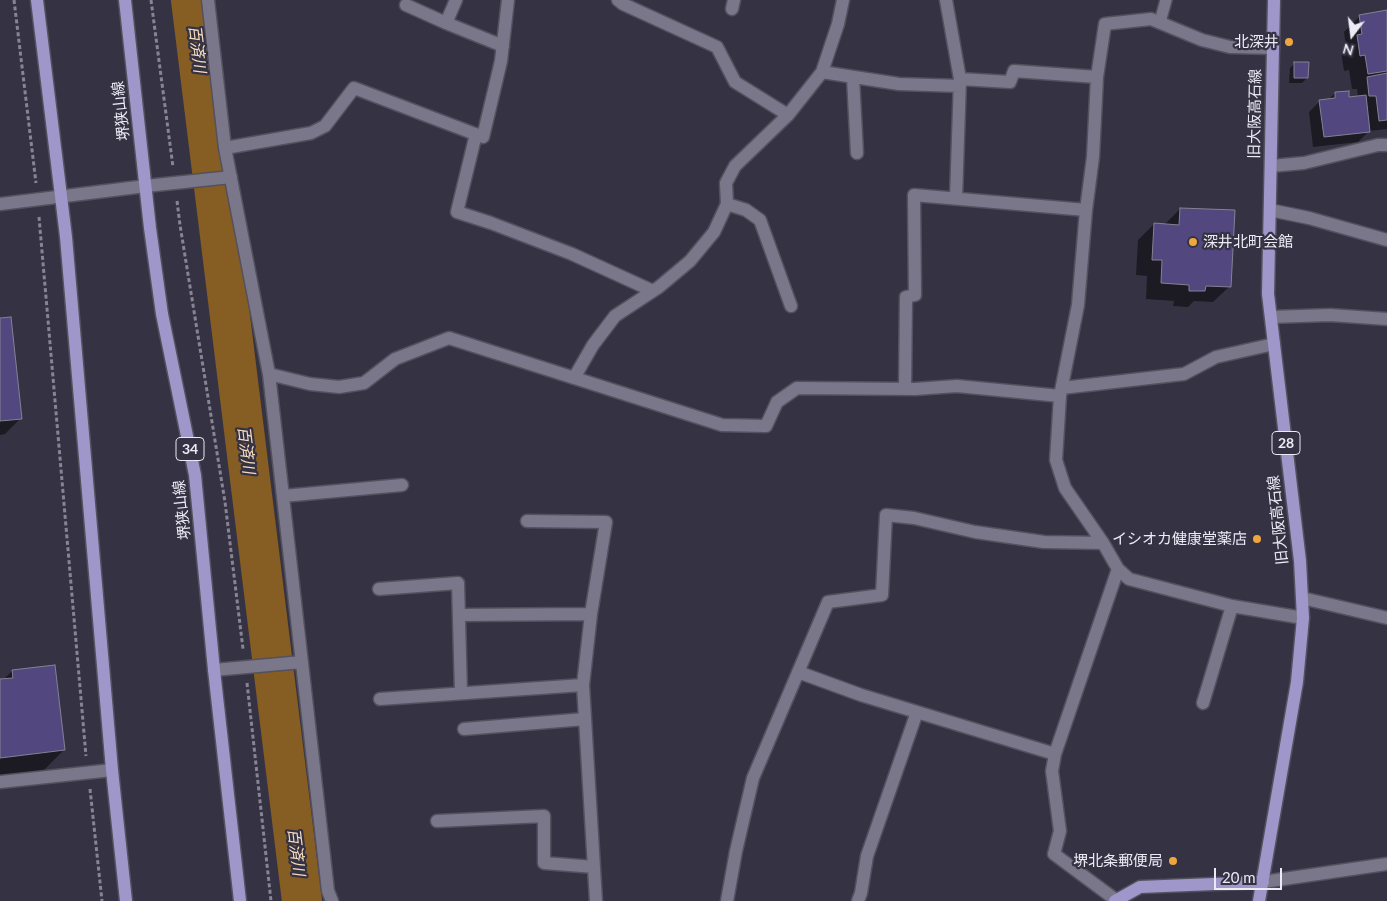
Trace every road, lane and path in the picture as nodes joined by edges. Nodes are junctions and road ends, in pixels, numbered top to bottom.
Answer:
1 (14, 0) edge
2 (37, 0) edge
3 (125, 0) edge
4 (151, 0) edge
5 (208, 0) edge
6 (456, 0) edge
7 (508, 0) edge
8 (618, 0) edge
9 (843, 0) edge
10 (946, 0) edge
11 (1166, 0) edge
12 (1274, 0) edge
13 (406, 5) dead end
14 (1160, 22) junction
15 (446, 23) junction
16 (503, 46) junction
17 (1273, 48) junction
18 (822, 72) junction
19 (1097, 77) junction
20 (853, 78) junction
21 (960, 83) junction
22 (788, 115) junction
23 (476, 134) junction
24 (1387, 145) edge
25 (225, 148) junction
26 (857, 153) dead end
27 (1271, 166) junction
28 (173, 169) dead end
29 (224, 178) junction
30 (36, 183) dead end
31 (146, 186) junction
32 (61, 197) junction
33 (956, 198) junction
34 (177, 199) dead end
35 (0, 204) edge
36 (727, 204) junction
37 (1086, 210) junction
38 (1270, 210) junction
39 (40, 219) dead end
40 (1387, 240) edge
41 (653, 291) junction
42 (791, 306) dead end
43 (1271, 317) junction
44 (1387, 319) edge
45 (1274, 344) junction
46 (269, 374) junction
47 (574, 378) junction
48 (905, 389) junction
49 (1061, 392) junction
50 (402, 485) dead end
51 (283, 496) junction
52 (528, 521) dead end
53 (1103, 543) junction
54 (1118, 569) junction
55 (379, 589) dead end
56 (1302, 598) junction
57 (1232, 606) junction
58 (591, 614) junction
59 (459, 615) junction
60 (1303, 618) junction
61 (1387, 618) edge
62 (297, 662) junction
63 (245, 667) junction
64 (214, 670) junction
65 (798, 672) junction
66 (583, 685) junction
67 (461, 693) junction
68 (380, 699) dead end
69 (1203, 703) dead end
70 (917, 712) junction
71 (585, 718) junction
72 (464, 729) dead end
73 (1055, 754) junction
74 (86, 756) dead end
75 (112, 770) junction
76 (0, 782) edge
77 (89, 788) dead end
78 (436, 821) dead end
79 (1387, 864) edge
80 (594, 867) junction
81 (1263, 882) junction
82 (102, 901) edge
83 (126, 901) edge
84 (240, 901) edge
85 (271, 901) edge
86 (332, 901) edge
87 (596, 901) edge
88 (727, 901) edge
89 (858, 901) edge
90 (1116, 901) edge
91 (1259, 901) edge

1 - 30 path
2 - 32 main road
3 - 31 main road, 堺狭山線 / 34
4 - 28 path
5 - 25 street
6 - 15 street
7 - 16 street
8 - 22 street
9 - 18 street
10 - 21 street
11 - 14 lane
12 - 17 main road, 旧大阪高石線 / 28
13 - 15 street
14 - 17 street
14 - 19 street
15 - 16 street
16 - 23 street
17 - 27 main road, 旧大阪高石線 / 28
18 - 20 street
18 - 22 street
19 - 21 street
19 - 37 street
20 - 21 street
20 - 26 street
21 - 33 street
22 - 36 street
23 - 25 street
23 - 41 street
24 - 27 street
25 - 29 street
27 - 38 main road, 旧大阪高石線 / 28
29 - 31 street
29 - 46 street
31 - 32 street
31 - 64 main road, 堺狭山線 / 34
32 - 35 street
32 - 75 main road
33 - 37 street
33 - 48 street
34 - 63 path
36 - 41 street
36 - 42 street
37 - 49 street
38 - 40 street
38 - 43 main road, 旧大阪高石線 / 28
39 - 74 path
41 - 47 street
43 - 44 street
43 - 45 main road, 旧大阪高石線 / 28
45 - 49 street
45 - 56 main road, 旧大阪高石線 / 28
46 - 47 street
46 - 51 street
47 - 48 street
48 - 49 street
49 - 53 street
50 - 51 street
51 - 62 street
52 - 58 street
53 - 54 street
53 - 65 street
54 - 57 street
54 - 73 street
55 - 59 street
56 - 60 main road, 旧大阪高石線 / 28
56 - 61 street
57 - 60 street
57 - 69 street
58 - 59 street
58 - 66 street
59 - 67 street
60 - 81 main road, 旧大阪高石線 / 28
62 - 63 street
62 - 86 street
63 - 64 street
63 - 85 path
64 - 84 main road, 堺狭山線 / 34
65 - 70 street
65 - 88 street
66 - 67 street
66 - 71 street
67 - 68 street
70 - 73 street
70 - 89 street
71 - 72 street
71 - 80 street
73 - 90 street
75 - 76 street
75 - 83 main road
77 - 82 path
78 - 80 street
79 - 81 street
80 - 87 street
81 - 90 main road
81 - 91 main road, 旧大阪高石線

